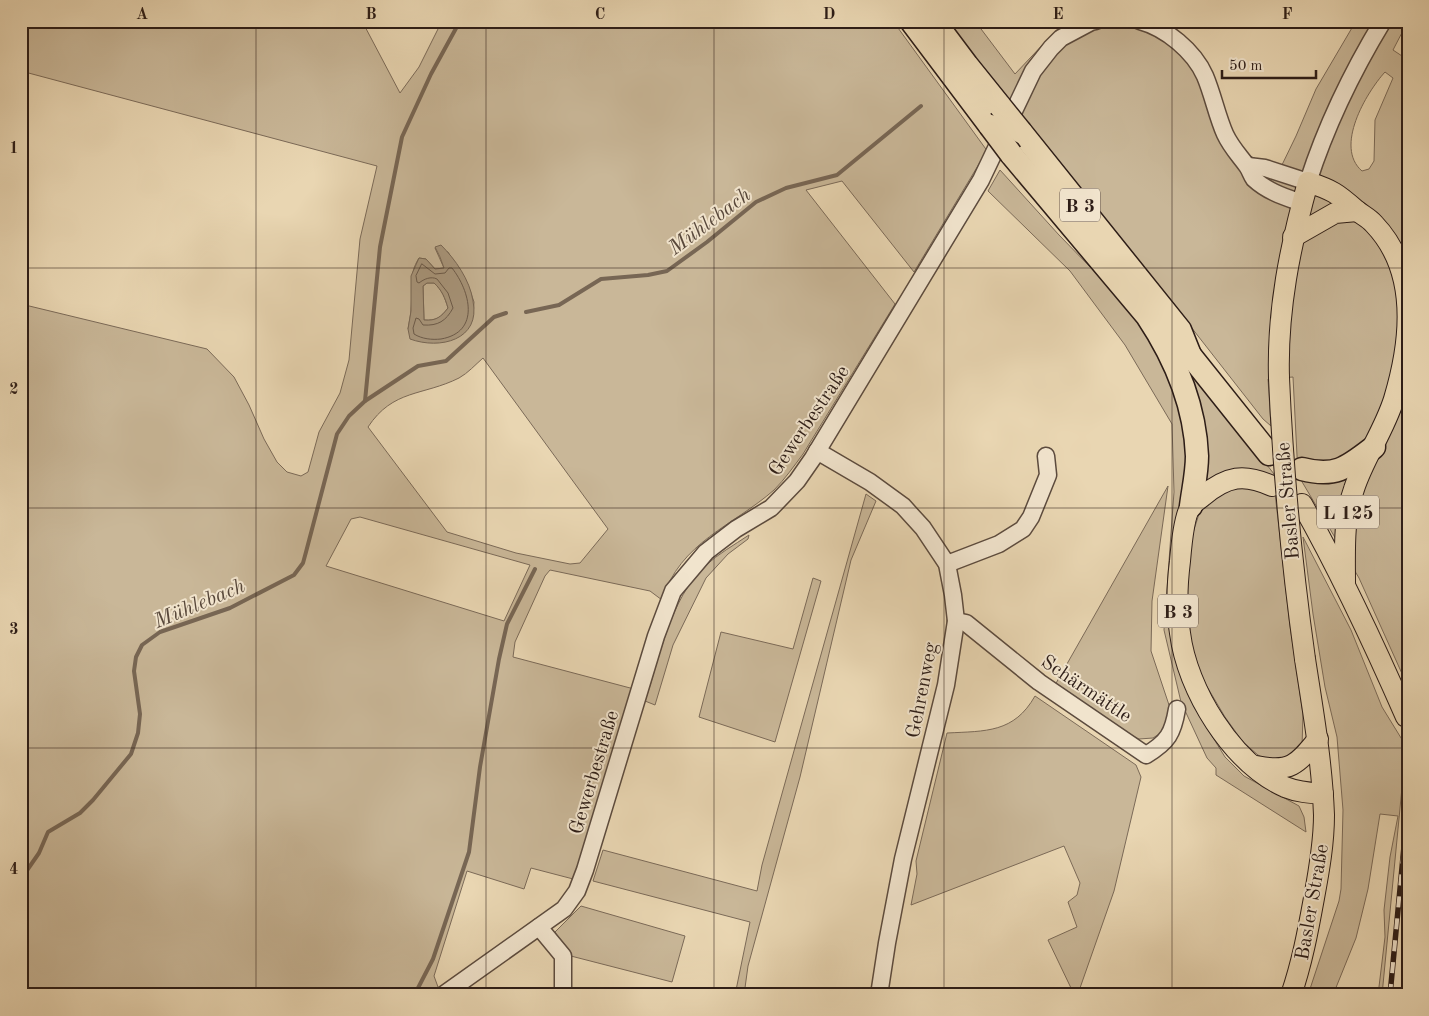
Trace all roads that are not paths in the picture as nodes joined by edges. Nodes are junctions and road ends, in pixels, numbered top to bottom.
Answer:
1 (911, 21) edge
2 (934, 21) edge
3 (1096, 21) edge
4 (1140, 21) edge
5 (1383, 21) edge
6 (1248, 166) junction
7 (1308, 182) junction
8 (1302, 203) junction
9 (1357, 211) junction
10 (1335, 213) junction
11 (1293, 237) junction
12 (1147, 316) junction
13 (1190, 355) junction
14 (1374, 447) junction
15 (817, 451) junction
16 (1269, 454) dead end
17 (1046, 456) dead end
18 (1302, 468) dead end
19 (1272, 486) dead end
20 (1302, 504) dead end
21 (1191, 506) junction
22 (947, 564) junction
23 (1344, 583) junction
24 (956, 621) junction
25 (1177, 708) dead end
26 (1406, 717) dead end
27 (1318, 739) junction
28 (1254, 766) junction
29 (1284, 768) junction
30 (1322, 787) junction
31 (539, 928) junction
32 (443, 995) edge
33 (563, 995) edge
34 (879, 995) edge
35 (1291, 995) edge

1 - 12 highway, B 3, bridge
2 - 13 highway, B 3, bridge
3 - 15 street, Gewerbestraße
4 - 6 street
5 - 7 street, Basler Straße
6 - 7 street
6 - 8 street
7 - 8 main road, Basler Straße
7 - 9 main road
8 - 10 main road
8 - 11 main road, Basler Straße
9 - 10 main road
9 - 14 main road
10 - 11 main road
11 - 27 main road, Basler Straße, bridge
12 - 13 highway, B 3
12 - 21 highway, B 3
13 - 16 highway, B 3
14 - 18 highway
14 - 23 main road, L 125
15 - 22 street, Gehrenweg
15 - 31 street, Gewerbestraße
17 - 22 street
19 - 21 main road
20 - 23 main road, L 125
21 - 28 main road, B 3
22 - 24 street, Gehrenweg
23 - 26 main road, L 125
24 - 25 street, Schärmättle
24 - 34 street, Gehrenweg
27 - 29 main road
27 - 30 main road, Basler Straße
28 - 29 main road
28 - 30 main road, B 3
29 - 30 main road
30 - 35 main road, Basler Straße
31 - 32 street, Gewerbestraße
31 - 33 street

